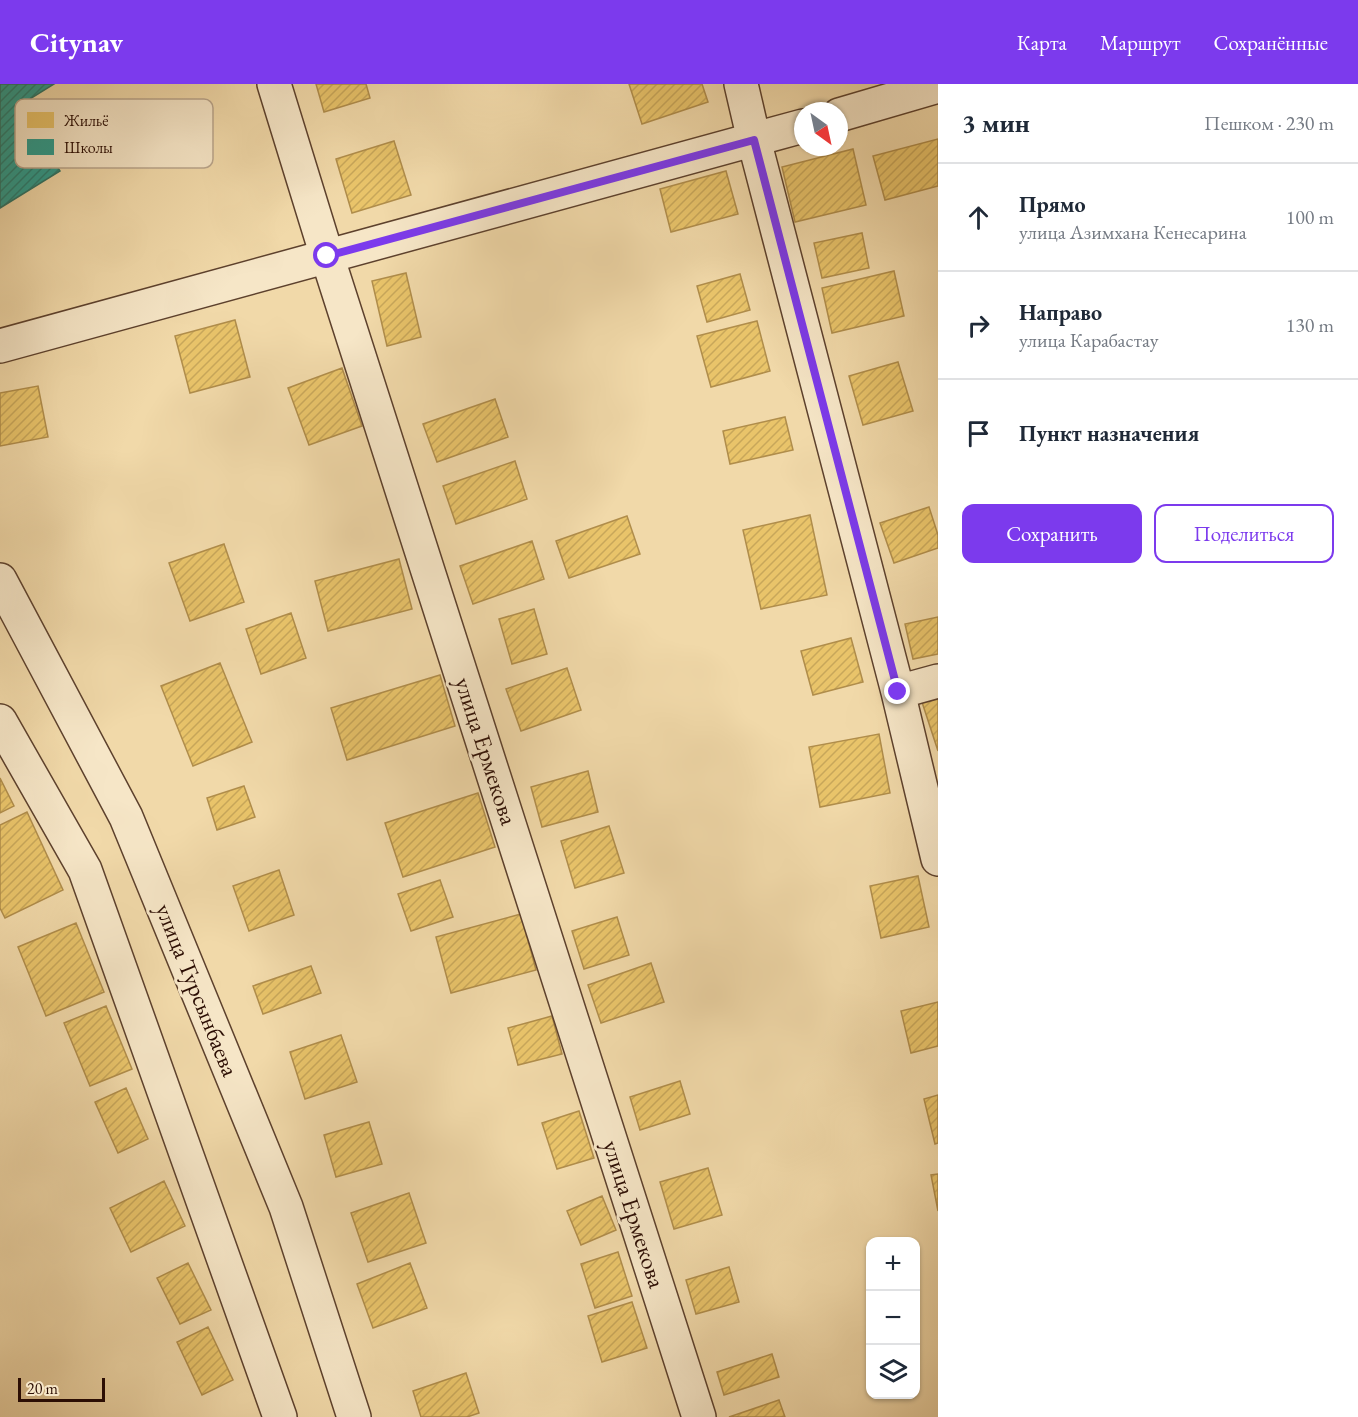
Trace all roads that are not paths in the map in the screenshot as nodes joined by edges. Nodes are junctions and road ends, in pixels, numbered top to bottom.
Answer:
1 (274, 84) edge
2 (741, 84) edge
3 (938, 86) edge
4 (848, 112) edge
5 (794, 129) edge
6 (754, 140) junction
7 (327, 256) junction
8 (0, 346) edge
9 (0, 580) edge
10 (938, 681) edge
11 (898, 692) junction
12 (0, 721) edge
13 (938, 859) edge
14 (280, 1417) edge
15 (354, 1417) edge
16 (699, 1417) edge

1 - 7 street, улица Ермекова
2 - 6 street
3 - 4 street
5 - 6 street
6 - 7 street
6 - 11 street
7 - 8 street
7 - 16 street, улица Ермекова
9 - 15 street, улица Турсынбаева
10 - 11 street
11 - 13 street
12 - 14 street

